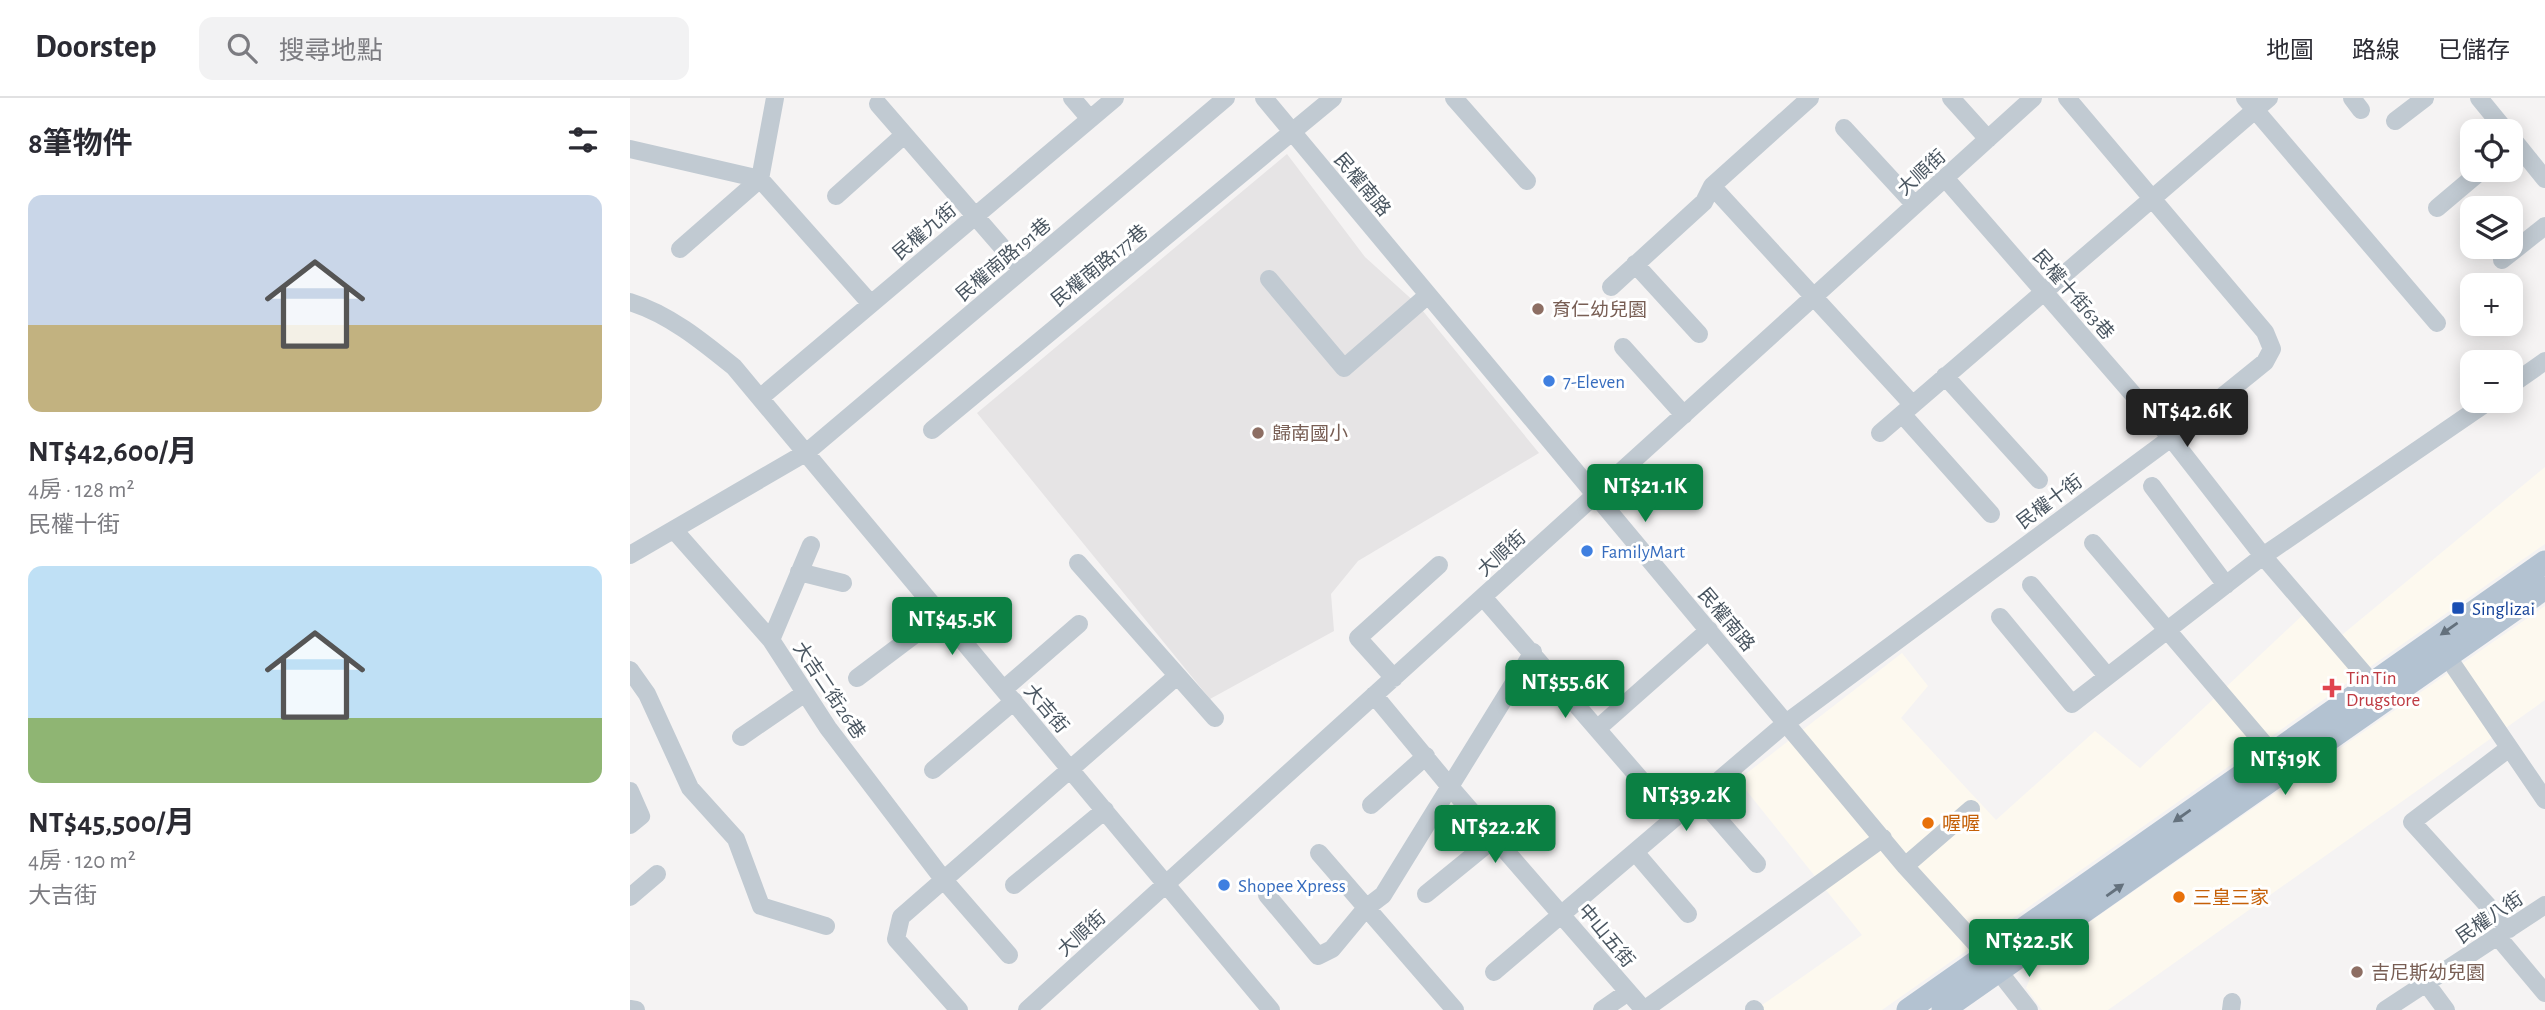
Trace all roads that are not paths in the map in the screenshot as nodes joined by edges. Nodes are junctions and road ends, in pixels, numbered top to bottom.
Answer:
1 (775, 98) edge
2 (1072, 98) edge
3 (1115, 98) edge
4 (1226, 98) edge
5 (1264, 98) edge
6 (1333, 98) edge
7 (1454, 98) edge
8 (1810, 98) edge
9 (1951, 98) edge
10 (2033, 98) edge
11 (2067, 98) edge
12 (2425, 98) edge
13 (2480, 98) edge
14 (2257, 102) edge
15 (878, 104) dead end
16 (1090, 119) junction
17 (2496, 119) edge
18 (2395, 121) dead end
19 (1844, 128) dead end
20 (1293, 133) junction
21 (904, 135) junction
22 (1988, 139) junction
23 (630, 149) edge
24 (2523, 153) edge
25 (1945, 178) junction
26 (760, 179) junction
27 (2545, 179) edge
28 (1527, 181) dead end
29 (2468, 182) edge
30 (1712, 186) junction
31 (836, 196) dead end
32 (2153, 198) junction
33 (1915, 205) junction
34 (2437, 208) dead end
35 (974, 217) junction
36 (2545, 226) edge
37 (680, 249) dead end
38 (2502, 260) dead end
39 (1636, 264) junction
40 (1022, 270) junction
41 (1269, 279) dead end
42 (1611, 287) dead end
43 (2044, 291) junction
44 (1428, 295) junction
45 (1813, 298) junction
46 (630, 302) edge
47 (871, 304) junction
48 (2437, 323) dead end
49 (1699, 334) dead end
50 (1623, 347) dead end
51 (2545, 362) edge
52 (1945, 376) junction
53 (2523, 377) edge
54 (761, 397) junction
55 (1907, 409) junction
56 (2472, 413) edge
57 (1684, 415) junction
58 (932, 429) dead end
59 (1880, 433) dead end
60 (2171, 438) junction
61 (807, 452) junction
62 (2039, 480) dead end
63 (2152, 486) dead end
64 (1595, 495) junction
65 (1991, 514) dead end
66 (674, 530) junction
67 (2092, 543) dead end
68 (811, 545) dead end
69 (630, 555) edge
70 (2263, 556) junction
71 (2545, 562) edge
72 (1078, 563) dead end
73 (1439, 565) dead end
74 (799, 572) junction
75 (843, 583) dead end
76 (2031, 585) dead end
77 (2227, 585) junction
78 (2545, 588) edge
79 (1483, 597) junction
80 (942, 614) junction
81 (2000, 617) dead end
82 (1079, 624) dead end
83 (1709, 630) junction
84 (2166, 631) junction
85 (771, 640) junction
86 (1533, 652) junction
87 (2447, 656) junction
88 (630, 670) edge
89 (1177, 676) junction
90 (2107, 676) junction
91 (857, 678) dead end
92 (1394, 678) junction
93 (2372, 683) junction
94 (805, 693) junction
95 (1009, 695) junction
96 (1374, 695) junction
97 (1215, 718) dead end
98 (1786, 723) junction
99 (1597, 729) junction
100 (741, 737) dead end
101 (2508, 749) junction
102 (2272, 753) junction
103 (1426, 756) junction
104 (933, 769) dead end
105 (1070, 769) junction
106 (1451, 788) junction
107 (630, 791) edge
108 (1699, 797) junction
109 (2545, 800) edge
110 (1371, 805) dead end
111 (1971, 809) dead end
112 (1105, 810) junction
113 (1674, 818) junction
114 (630, 825) edge
115 (1496, 837) junction
116 (1882, 838) junction
117 (1635, 852) junction
118 (1319, 853) dead end
119 (1757, 864) dead end
120 (1906, 866) junction
121 (657, 874) dead end
122 (943, 879) junction
123 (1166, 884) junction
124 (1014, 885) dead end
125 (1426, 894) dead end
126 (1267, 895) dead end
127 (630, 897) edge
128 (2545, 905) edge
129 (1366, 908) junction
130 (1562, 914) junction
131 (1688, 914) dead end
132 (826, 926) dead end
133 (2504, 933) junction
134 (1009, 955) dead end
135 (1993, 963) junction
136 (1494, 972) dead end
137 (2426, 983) junction
138 (1628, 992) junction
139 (2545, 993) edge
140 (630, 1009) edge
141 (636, 1010) edge
142 (959, 1010) edge
143 (1027, 1010) edge
144 (1271, 1010) edge
145 (1455, 1010) edge
146 (1602, 1010) edge
147 (1644, 1010) edge
148 (1908, 1010) edge
149 (1943, 1010) edge
150 (2029, 1010) edge
151 (2385, 1010) edge
152 (2446, 1010) edge

1 - 26 street
2 - 16 street
3 - 16 street, 民權九街
4 - 40 street, 民權南路191巷
5 - 20 street, 民權南路
6 - 20 street, 民權南路177巷
7 - 28 street
8 - 30 street
9 - 22 street
10 - 22 street, 大順街
11 - 32 street, 民權十街
12 - 18 street
13 - 17 street
14 - 32 street
14 - 48 street
15 - 21 street
16 - 35 street, 民權九街
19 - 33 street
20 - 44 street, 民權南路
20 - 58 street, 民權南路177巷
21 - 31 street
21 - 35 street
22 - 25 street, 大順街
23 - 26 street
24 - 27 street
25 - 33 street, 大順街
25 - 43 street, 民權十街63巷
26 - 37 street
26 - 47 street
29 - 34 street
30 - 39 street
30 - 45 street
32 - 43 street
32 - 60 street, 民權十街
33 - 45 street, 大順街
35 - 40 street
35 - 47 street, 民權九街
36 - 38 street
39 - 42 street
39 - 49 street
40 - 61 street, 民權南路191巷
41 - 44 street
43 - 52 street
43 - 60 street, 民權十街63巷
44 - 64 street, 民權南路
45 - 55 street
45 - 57 street, 大順街
46 - 54 street, 大吉街
47 - 54 street, 民權九街
50 - 57 street
51 - 53 street
52 - 55 street
52 - 62 street
54 - 61 street, 大吉街
55 - 59 street
55 - 65 street
56 - 70 street
57 - 64 street, 大順街
60 - 70 street, 民權十街63巷
60 - 98 street, 民權十街
61 - 66 street, 民權南路191巷
61 - 80 street, 大吉街
63 - 77 street
64 - 79 street, 大順街
64 - 83 street, 民權南路
66 - 69 street, 民權南路191巷
66 - 85 street, 大吉二街26巷
67 - 84 street
68 - 74 street
70 - 77 street
70 - 93 street, 民權十街63巷
71 -> 93 main road
72 - 89 street
73 - 92 street
74 - 75 street
74 - 85 street
76 - 90 street
77 - 84 street
78 - 87 main road
79 - 86 street
79 - 92 street, 大順街
80 - 91 street
80 - 95 street, 大吉街
81 - 90 street
82 - 95 street
83 - 98 street, 民權南路
83 - 99 street
84 - 90 street
84 - 102 street
85 - 94 street, 大吉二街26巷
86 - 99 street
86 - 106 street
87 - 101 street
135 -> 87 main road
88 - 132 street
89 - 97 street
89 - 105 street
92 - 96 street, 大順街
93 - 102 main road
94 - 100 street
94 - 122 street, 大吉二街26巷
95 - 104 street
95 - 105 street, 大吉街
96 - 103 street, 中山五街
96 - 123 street, 大順街
98 - 108 street, 民權十街
98 - 116 street, 民權南路
99 - 113 street
101 - 109 street
101 - 133 street
102 -> 135 main road
103 - 106 street, 中山五街
103 - 110 street
105 - 112 street, 大吉街
105 - 122 street
106 - 115 street, 中山五街
106 - 129 street
107 - 114 street
108 - 113 street, 民權十街
108 - 119 street
111 - 120 street
112 - 123 street, 大吉街
112 - 124 street
113 - 117 street, 民權十街
115 - 125 street
115 - 130 street, 中山五街
116 - 120 street, 民權南路
116 - 147 street
117 - 130 street, 民權十街
117 - 131 street
118 - 129 street
120 - 135 street, 民權南路
121 - 127 street
122 - 134 street, 大吉二街26巷
122 - 142 street
123 - 143 street, 大順街
123 - 144 street, 大吉街
126 - 129 street
128 - 133 street, 民權八街
129 - 145 street
130 - 136 street, 民權十街
130 - 138 street, 中山五街
133 - 137 street, 民權八街
133 - 139 street
135 - 148 main road
135 - 149 main road
135 - 150 street, 民權南路
137 - 151 street, 民權八街
137 - 152 street
138 - 146 street
138 - 147 street, 中山五街
140 - 141 street

